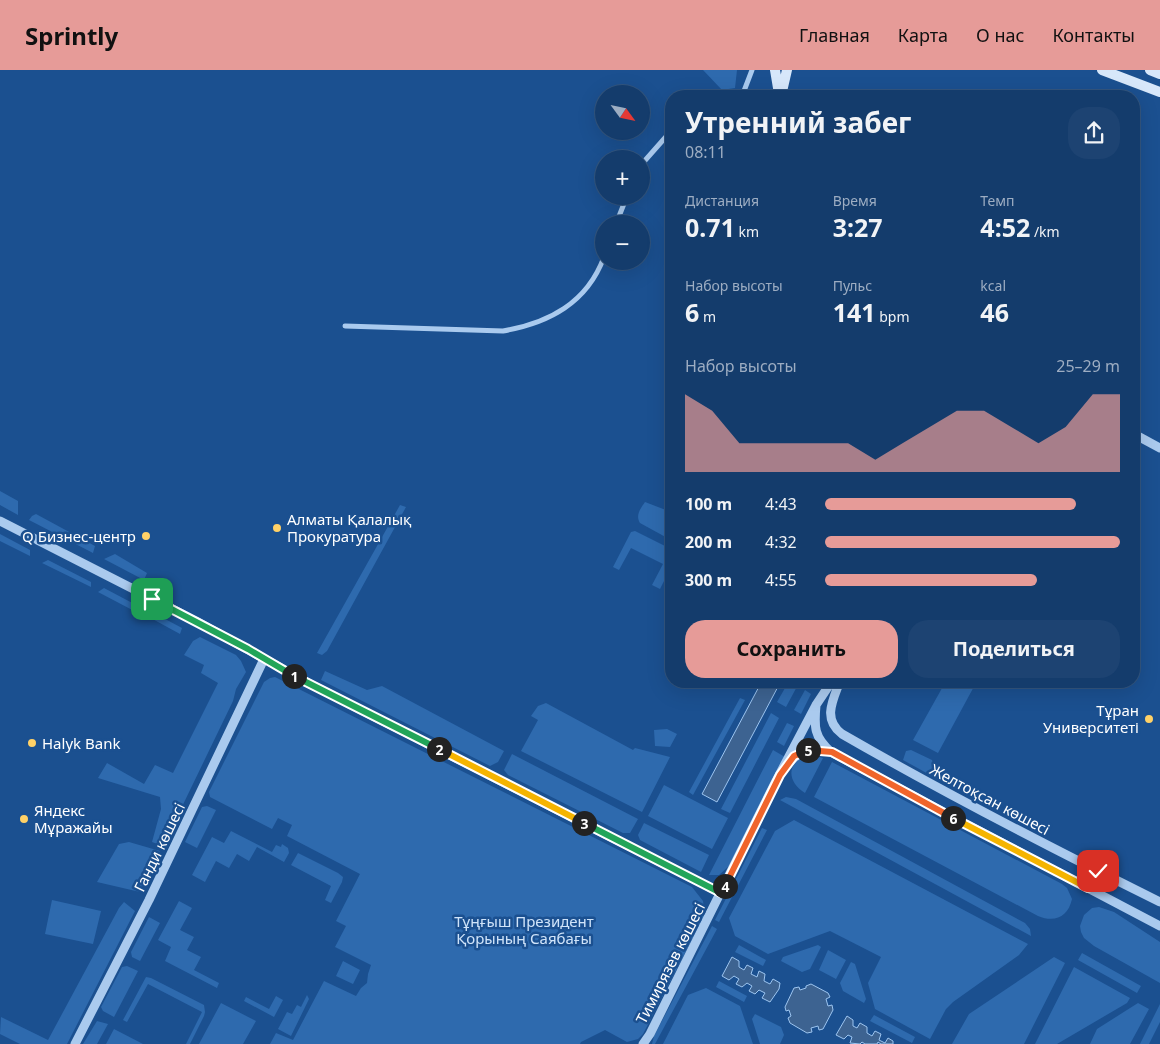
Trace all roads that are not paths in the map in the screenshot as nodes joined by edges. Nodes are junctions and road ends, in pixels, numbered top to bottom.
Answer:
1 (752, 70) edge
2 (775, 70) edge
3 (782, 70) edge
4 (788, 70) edge
5 (1102, 70) edge
6 (1150, 70) edge
7 (1160, 74) edge
8 (744, 90) edge
9 (779, 90) edge
10 (780, 90) edge
11 (782, 90) edge
12 (1160, 92) edge
13 (665, 137) edge
14 (650, 154) edge
15 (597, 270) edge
16 (346, 326) dead end
17 (1140, 437) edge
18 (1160, 448) edge
19 (0, 521) edge
20 (264, 659) junction
21 (827, 688) edge
22 (838, 688) edge
23 (816, 705) junction
24 (832, 752) junction
25 (780, 775) junction
26 (1098, 871) junction
27 (1088, 888) junction
28 (721, 893) junction
29 (1160, 902) edge
30 (1119, 904) junction
31 (1160, 926) edge
32 (1160, 931) edge
33 (75, 1044) edge
34 (643, 1044) edge

1 - 8 street
2 - 9 main road
3 - 10 street
4 - 11 main road
5 - 12 main road
6 - 7 main road
13 - 14 street
15 - 16 street
17 - 18 street
19 - 20 street
20 - 28 street
20 - 33 street, Ганди көшесі
21 - 23 street, Тимирязев көшесі
22 - 26 street, Желтоқсан көшесі
23 - 24 street
23 - 25 street, Тимирязев көшесі
24 - 25 street
24 - 27 street
25 - 28 street, Тимирязев көшесі
26 - 27 street
26 - 29 street, Желтоқсан көшесі
27 - 30 street
28 - 34 street, Тимирязев көшесі
30 - 31 street
30 - 32 street

